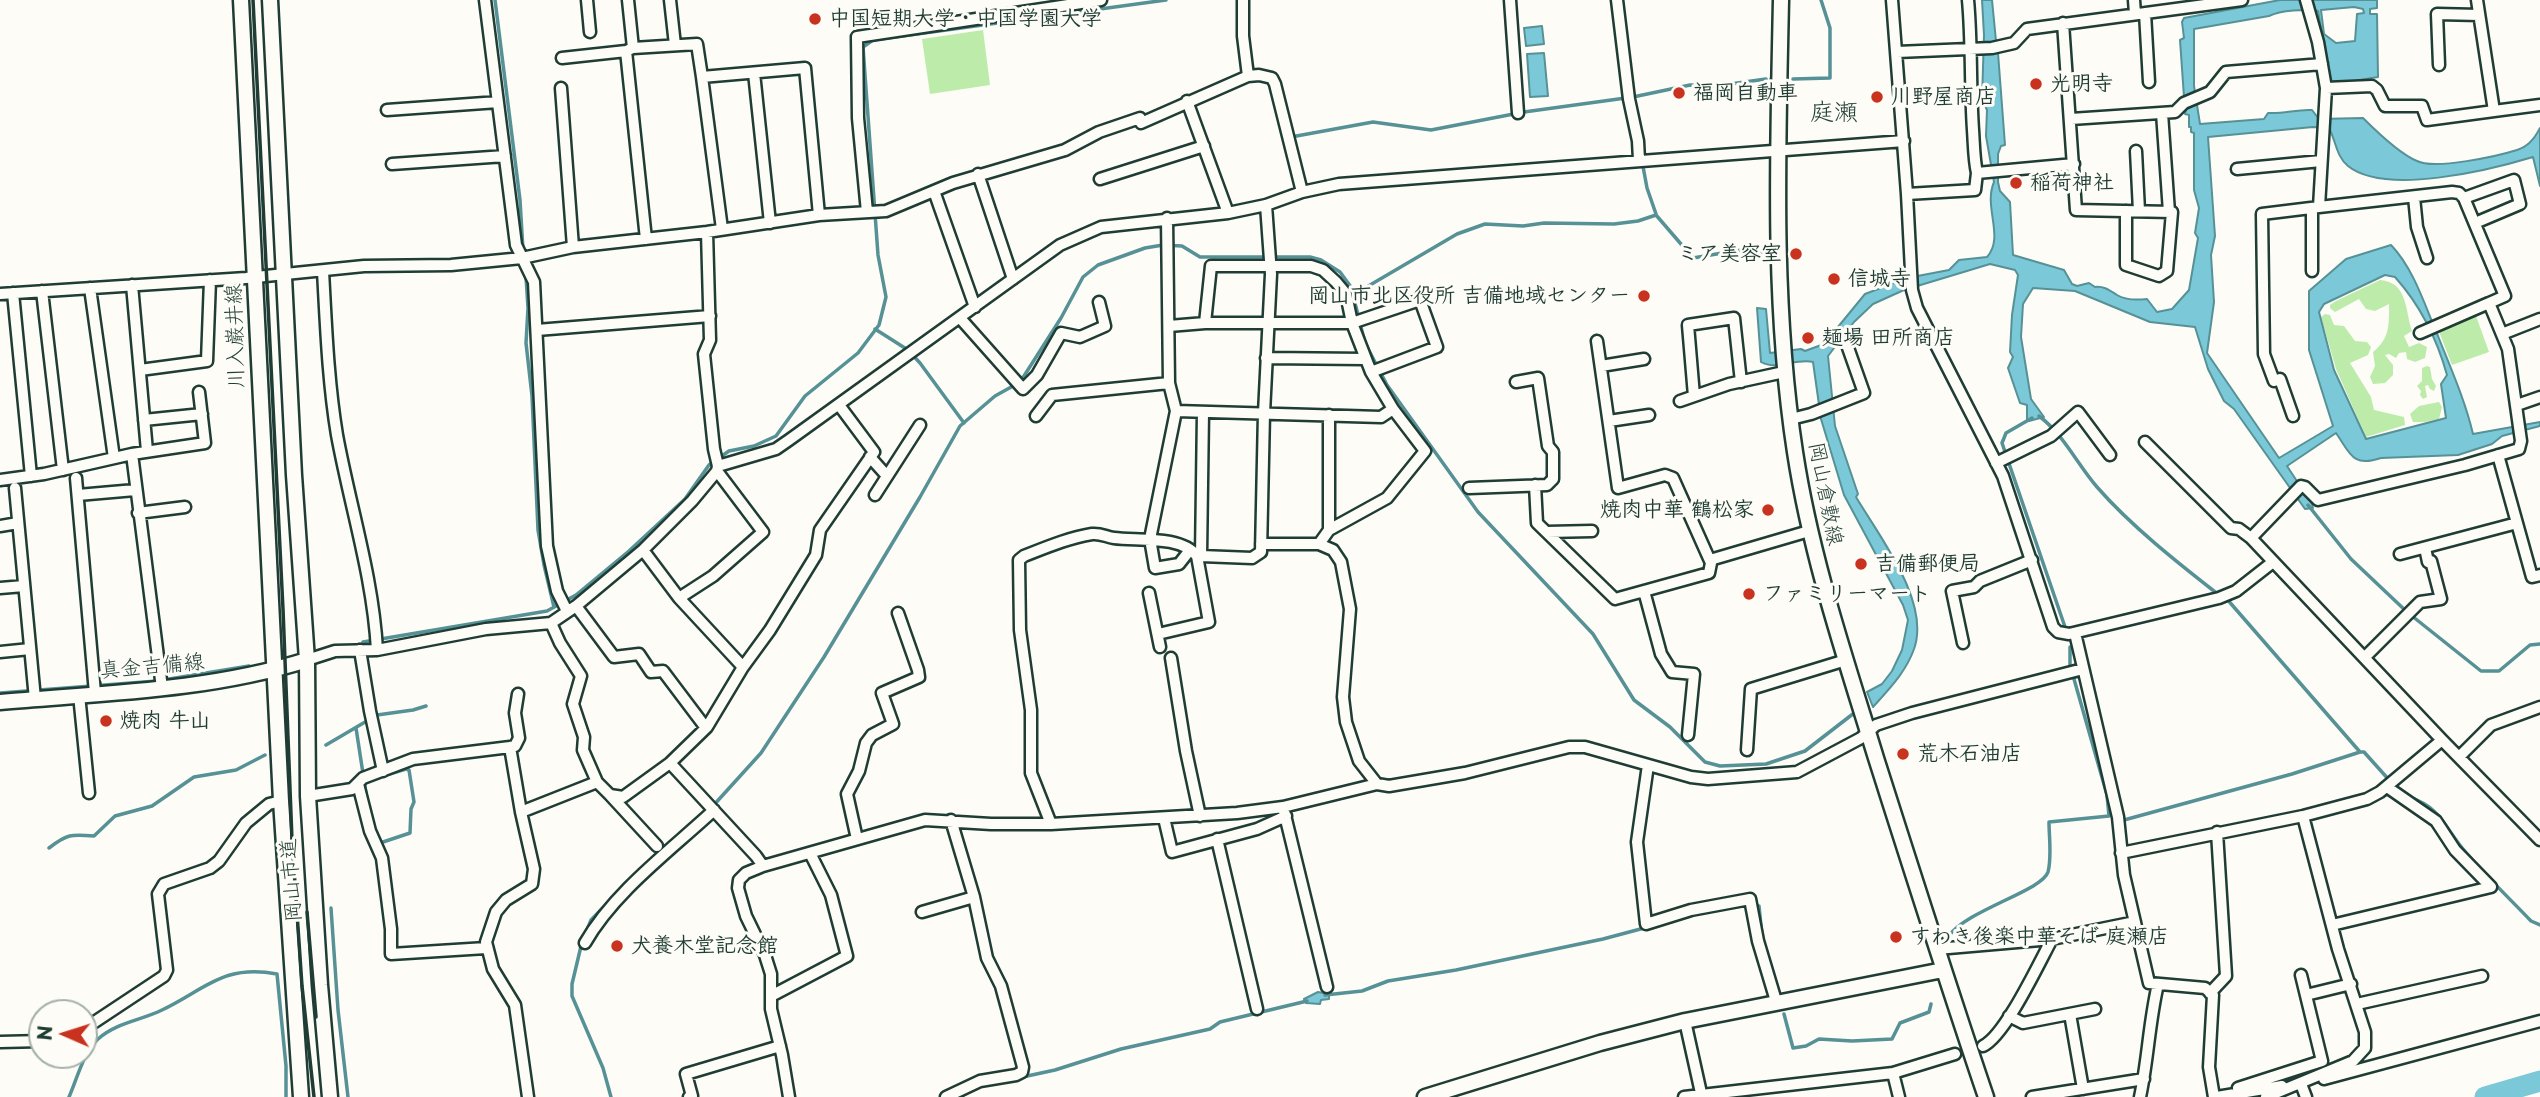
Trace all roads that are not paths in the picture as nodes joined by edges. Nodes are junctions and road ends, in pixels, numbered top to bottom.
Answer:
1 (241, 0) edge
2 (270, 0) edge
3 (485, 0) edge
4 (587, 0) edge
5 (628, 0) edge
6 (670, 0) edge
7 (1101, 0) edge
8 (1244, 0) edge
9 (1510, 0) edge
10 (1617, 0) edge
11 (1781, 0) edge
12 (1892, 0) edge
13 (1968, 0) edge
14 (2134, 0) edge
15 (2239, 0) edge
16 (2477, 0) edge
17 (2175, 4) edge
18 (2306, 5) edge
19 (2140, 13) junction
20 (2479, 15) junction
21 (2063, 23) junction
22 (590, 32) dead end
23 (674, 45) junction
24 (1970, 47) junction
25 (630, 50) junction
26 (1897, 52) junction
27 (562, 58) dead end
28 (2322, 64) junction
29 (2439, 65) dead end
30 (754, 73) junction
31 (1248, 76) junction
32 (702, 77) junction
33 (2149, 82) dead end
34 (561, 88) dead end
35 (2326, 88) junction
36 (1187, 101) junction
37 (498, 102) junction
38 (2540, 105) edge
39 (387, 110) dead end
40 (2494, 111) junction
41 (1518, 113) dead end
42 (2162, 113) junction
43 (2071, 119) junction
44 (1904, 141) junction
45 (1204, 146) junction
46 (1778, 150) junction
47 (2136, 151) dead end
48 (505, 156) junction
49 (1641, 160) junction
50 (2321, 161) junction
51 (392, 164) dead end
52 (2074, 164) junction
53 (2237, 169) dead end
54 (1977, 173) junction
55 (978, 174) junction
56 (1100, 179) dead end
57 (934, 191) junction
58 (1302, 192) junction
59 (1907, 194) junction
60 (2414, 197) junction
61 (2464, 198) junction
62 (1266, 205) junction
63 (2316, 208) junction
64 (2126, 211) junction
65 (867, 212) junction
66 (2139, 212) junction
67 (2169, 212) junction
68 (1228, 213) junction
69 (819, 215) junction
70 (1167, 218) junction
71 (770, 223) junction
72 (2474, 223) junction
73 (722, 229) junction
74 (707, 232) junction
75 (646, 239) junction
76 (573, 247) junction
77 (522, 258) junction
78 (2427, 258) dead end
79 (1269, 260) junction
80 (323, 271) junction
81 (2312, 271) dead end
82 (283, 274) junction
83 (255, 277) junction
84 (1013, 279) junction
85 (210, 280) junction
86 (132, 285) junction
87 (90, 288) junction
88 (42, 291) junction
89 (13, 293) junction
90 (0, 294) edge
91 (1099, 303) dead end
92 (2489, 303) junction
93 (975, 307) junction
94 (710, 316) junction
95 (960, 318) junction
96 (2540, 319) edge
97 (1356, 322) junction
98 (1205, 323) junction
99 (1269, 324) junction
100 (1169, 326) junction
101 (2428, 329) dead end
102 (537, 330) junction
103 (2502, 334) junction
104 (1597, 341) dead end
105 (1846, 342) dead end
106 (1266, 358) junction
107 (1365, 359) junction
108 (1644, 359) dead end
109 (1783, 363) junction
110 (1601, 366) junction
111 (140, 370) junction
112 (1376, 371) junction
113 (1516, 382) dead end
114 (1741, 382) junction
115 (1169, 383) junction
116 (199, 392) dead end
117 (1695, 396) junction
118 (2540, 397) edge
119 (1680, 401) dead end
120 (839, 405) junction
121 (2517, 405) junction
122 (1393, 409) junction
123 (1176, 411) junction
124 (1203, 412) junction
125 (202, 414) junction
126 (1264, 414) junction
127 (1329, 415) junction
128 (1649, 415) dead end
129 (1037, 416) dead end
130 (2293, 416) dead end
131 (1791, 419) junction
132 (144, 420) junction
133 (1609, 421) junction
134 (920, 425) dead end
135 (2144, 442) dead end
136 (147, 451) junction
137 (132, 454) junction
138 (2110, 454) dead end
139 (2498, 455) junction
140 (870, 457) junction
141 (114, 458) junction
142 (2004, 459) junction
143 (718, 468) junction
144 (63, 470) junction
145 (31, 476) junction
146 (887, 476) junction
147 (76, 478) dead end
148 (0, 480) edge
149 (1535, 485) junction
150 (15, 488) dead end
151 (1469, 488) dead end
152 (135, 490) junction
153 (78, 495) junction
154 (875, 495) dead end
155 (185, 507) dead end
156 (138, 513) junction
157 (18, 523) junction
158 (2517, 523) junction
159 (0, 526) edge
160 (1329, 530) junction
161 (1592, 531) dead end
162 (1809, 531) junction
163 (1547, 532) junction
164 (2251, 538) junction
165 (1150, 540) junction
166 (1261, 544) junction
167 (1319, 544) junction
168 (2425, 548) junction
169 (643, 550) junction
170 (1196, 554) junction
171 (2400, 554) dead end
172 (1710, 560) junction
173 (2032, 560) junction
174 (2273, 562) junction
175 (2540, 575) edge
176 (24, 586) junction
177 (0, 588) edge
178 (1644, 591) junction
179 (1149, 593) dead end
180 (679, 598) junction
181 (571, 609) junction
182 (898, 614) dead end
183 (551, 623) junction
184 (2075, 633) junction
185 (1158, 634) junction
186 (1963, 643) dead end
187 (377, 644) junction
188 (1160, 647) dead end
189 (30, 649) junction
190 (360, 650) junction
191 (0, 652) edge
192 (2365, 657) junction
193 (1171, 658) dead end
194 (307, 660) junction
195 (1846, 660) junction
196 (743, 667) junction
197 (275, 670) junction
198 (2076, 670) junction
199 (161, 682) junction
200 (95, 688) junction
201 (34, 692) junction
202 (518, 694) dead end
203 (79, 695) junction
204 (0, 702) edge
205 (2540, 707) edge
206 (1866, 726) junction
207 (706, 728) junction
208 (1688, 735) dead end
209 (2442, 740) junction
210 (510, 747) junction
211 (1747, 750) dead end
212 (2459, 757) junction
213 (670, 763) junction
214 (1648, 765) junction
215 (383, 771) junction
216 (362, 780) junction
217 (597, 782) junction
218 (1377, 784) junction
219 (2390, 784) junction
220 (89, 793) dead end
221 (610, 795) junction
222 (308, 796) junction
223 (281, 800) junction
224 (712, 808) junction
225 (1285, 811) junction
226 (521, 813) junction
227 (1200, 816) junction
228 (2303, 816) junction
229 (1164, 818) junction
230 (951, 820) junction
231 (1051, 824) junction
232 (2217, 832) junction
233 (857, 839) junction
234 (1217, 839) junction
235 (2540, 840) edge
236 (657, 846) dead end
237 (810, 853) junction
238 (2122, 853) junction
239 (762, 866) junction
240 (974, 897) junction
241 (922, 912) dead end
242 (2135, 922) junction
243 (2332, 925) junction
244 (2052, 939) junction
245 (585, 943) dead end
246 (486, 948) junction
247 (1937, 949) junction
248 (1943, 970) junction
249 (2301, 975) dead end
250 (2482, 976) dead end
251 (2158, 984) junction
252 (2351, 984) junction
253 (1327, 987) dead end
254 (2210, 993) junction
255 (2306, 995) junction
256 (771, 996) junction
257 (1776, 1001) junction
258 (2357, 1004) junction
259 (1257, 1009) dead end
260 (2095, 1009) dead end
261 (2070, 1014) junction
262 (2009, 1016) junction
263 (98, 1020) edge
264 (1685, 1021) junction
265 (2540, 1021) edge
266 (28, 1041) edge
267 (0, 1042) edge
268 (780, 1046) junction
269 (1983, 1046) dead end
270 (1955, 1054) dead end
271 (1894, 1073) junction
272 (2144, 1079) junction
273 (1791, 1084) junction
274 (2083, 1089) junction
275 (2304, 1091) edge
276 (1701, 1093) junction
277 (301, 1097) edge
278 (330, 1097) edge
279 (528, 1097) edge
280 (689, 1097) edge
281 (789, 1097) edge
282 (946, 1097) edge
283 (1425, 1097) edge
284 (1684, 1097) edge
285 (1793, 1097) edge
286 (1899, 1097) edge
287 (1986, 1097) edge
288 (2032, 1097) edge
289 (2140, 1097) edge
290 (2217, 1097) edge
291 (2266, 1097) edge

1 - 83 main road, 川入巌井線
2 - 82 main road
3 - 37 street
4 - 22 street
5 - 25 street
6 - 23 street
7 - 65 street
8 - 31 street
9 - 41 street
10 - 49 street
11 - 46 main road, 岡山倉敷線
12 - 26 street
13 - 24 street
14 - 19 street
15 - 17 street
16 - 20 street
17 - 19 street
18 - 28 street
19 - 21 street
19 - 33 street
20 - 29 street
20 - 40 street
21 - 24 street
21 - 43 street
23 - 25 street
23 - 32 street
24 - 26 street
24 - 54 street
25 - 27 street
25 - 75 street
26 - 44 street
28 - 35 street
28 - 42 street
30 - 32 street
30 - 69 street
30 - 71 street
31 - 36 street
31 - 58 street
32 - 73 street
34 - 76 street
35 - 40 street
35 - 50 street
36 - 45 street
36 - 55 street
37 - 39 street
37 - 48 street
38 - 40 street
42 - 43 street
42 - 67 street
43 - 52 street
44 - 46 street
44 - 59 street
45 - 56 street
45 - 68 street
46 - 49 street
46 - 109 main road, 岡山倉敷線
47 - 66 street
48 - 51 street
48 - 77 street
49 - 58 street
50 - 53 street
50 - 63 street
52 - 54 street
52 - 64 street
54 - 59 street
55 - 57 street
55 - 84 street
57 - 65 street
57 - 93 street
58 - 62 street
59 - 142 street
60 - 61 street
60 - 63 street
60 - 78 street
61 - 72 street
61 - 72 street
62 - 68 street
62 - 79 street
63 - 81 street
63 - 130 street
64 - 66 street
64 - 67 street
65 - 69 street
66 - 67 street
68 - 70 street
69 - 71 street
70 - 84 street
70 - 100 street
71 - 73 street
72 - 92 street
73 - 74 street
74 - 75 street
74 - 94 street
75 - 76 street
76 - 77 street
77 - 80 street
77 - 102 street
79 - 97 street
79 - 98 street
79 - 99 street
80 - 82 street
80 - 187 street
82 - 83 street
82 - 194 main road
83 - 85 street
83 - 197 main road, 川入巌井線
84 - 93 street
85 - 86 street
85 - 111 street
86 - 87 street
86 - 111 street
87 - 88 street
87 - 141 street
88 - 89 street
88 - 144 street
89 - 90 street
89 - 145 street
91 - 95 street
92 - 101 street
92 - 103 street
93 - 95 street
94 - 102 street
94 - 143 street
95 - 120 street
96 - 103 street
97 - 99 street
97 - 107 street
97 - 112 street
98 - 99 street
98 - 100 street
99 - 106 street
100 - 115 street
102 - 181 street
103 - 121 street
104 - 110 street
105 - 131 street
106 - 107 street
106 - 126 street
107 - 112 street
108 - 110 street
109 - 114 street
109 - 131 main road, 岡山倉敷線
110 - 133 street
111 - 132 street
112 - 122 street
113 - 149 street
114 - 117 street
114 - 117 street
115 - 123 street
115 - 129 street
116 - 125 street
117 - 119 street
118 - 121 street
120 - 140 street
120 - 143 street
121 - 139 street
122 - 127 street
122 - 160 street
123 - 124 street
123 - 165 street
124 - 126 street
124 - 170 street
125 - 132 street
125 - 136 street
126 - 127 street
126 - 166 street
127 - 160 street
128 - 133 street
131 - 162 main road, 岡山倉敷線
132 - 136 street
133 - 172 street
134 - 146 street
135 - 164 street
136 - 137 street
137 - 141 street
137 - 152 street
138 - 142 street
139 - 158 street
139 - 164 street
140 - 146 street
140 - 196 street
141 - 144 street
142 - 173 street
143 - 169 street
143 - 180 street
144 - 145 street
145 - 148 street
146 - 154 street
147 - 153 street
149 - 151 street
149 - 163 street
150 - 157 street
152 - 153 street
152 - 156 street
153 - 200 street
155 - 156 street
156 - 199 street
157 - 159 street
157 - 176 street
158 - 168 street
158 - 175 street
160 - 167 street
161 - 163 street
162 - 172 street
162 - 195 main road, 岡山倉敷線
163 - 178 street
164 - 174 street
165 - 170 street
165 - 170 street
165 - 231 street
166 - 167 street
166 - 170 street
167 - 218 street
168 - 171 street
168 - 192 street
169 - 180 street
169 - 181 street
170 - 185 street
172 - 178 street
173 - 184 street
173 - 186 street
174 - 184 street
174 - 192 street
176 - 177 street
176 - 189 street
178 - 208 street
179 - 185 street
180 - 196 street
181 - 183 street
181 - 207 street
182 - 233 street
183 - 187 street
183 - 217 street
184 - 198 street
185 - 188 street
187 - 190 street
189 - 191 street
189 - 201 street
190 - 194 street
190 - 215 street
192 - 209 street
193 - 227 street
194 - 197 main road, 真金吉備線
194 - 222 main road, 岡山市道
195 - 206 main road, 岡山倉敷線
195 - 211 street
196 - 207 street
197 - 199 main road, 真金吉備線
197 - 223 main road, 岡山市道
198 - 206 street
198 - 238 street
199 - 200 main road, 真金吉備線
200 - 203 main road, 真金吉備線
201 - 203 main road, 真金吉備線
201 - 204 main road, 真金吉備線
202 - 210 street
203 - 220 street
205 - 212 street
206 - 214 street
206 - 247 main road, 岡山倉敷線
207 - 213 street
209 - 212 street
209 - 219 street
210 - 215 street
210 - 226 street
212 - 235 street
213 - 221 street
213 - 224 street
214 - 218 street
214 - 257 street
215 - 216 street
216 - 222 street
216 - 246 street
217 - 221 street
217 - 226 street
218 - 225 street
219 - 228 street
219 - 243 street
221 - 236 street
222 - 278 main road, 岡山市道
223 - 263 street
223 - 277 main road, 岡山市道
224 - 239 street
224 - 245 street
225 - 227 street
225 - 234 street
225 - 253 street
226 - 246 street
227 - 229 street
228 - 232 street
228 - 243 street
229 - 231 street
229 - 234 street
230 - 231 street
230 - 233 street
230 - 240 street
232 - 238 street
232 - 254 street
233 - 237 street
234 - 259 street
237 - 239 street
237 - 256 street
238 - 242 street
239 - 256 street
240 - 241 street
240 - 282 street
242 - 244 street
242 - 251 street
243 - 252 street
244 - 247 street
244 - 262 street
246 - 279 street
247 - 248 main road, 岡山倉敷線
248 - 257 main road
248 - 287 main road, 岡山倉敷線
249 - 255 street
250 - 258 street
251 - 254 street
251 - 272 street
252 - 255 street
252 - 258 street
254 - 290 street
255 - 290 street
256 - 268 street
257 - 264 main road
258 - 275 street
260 - 261 street
261 - 262 street
261 - 274 street
262 - 269 street
264 - 276 street
264 - 283 main road
265 - 275 street
266 - 267 street
268 - 280 street
268 - 281 street
270 - 271 street
271 - 273 street
271 - 286 street
272 - 274 street
272 - 289 street
273 - 276 street
273 - 285 street
274 - 288 street
275 - 290 street
275 - 291 street
276 - 284 street

